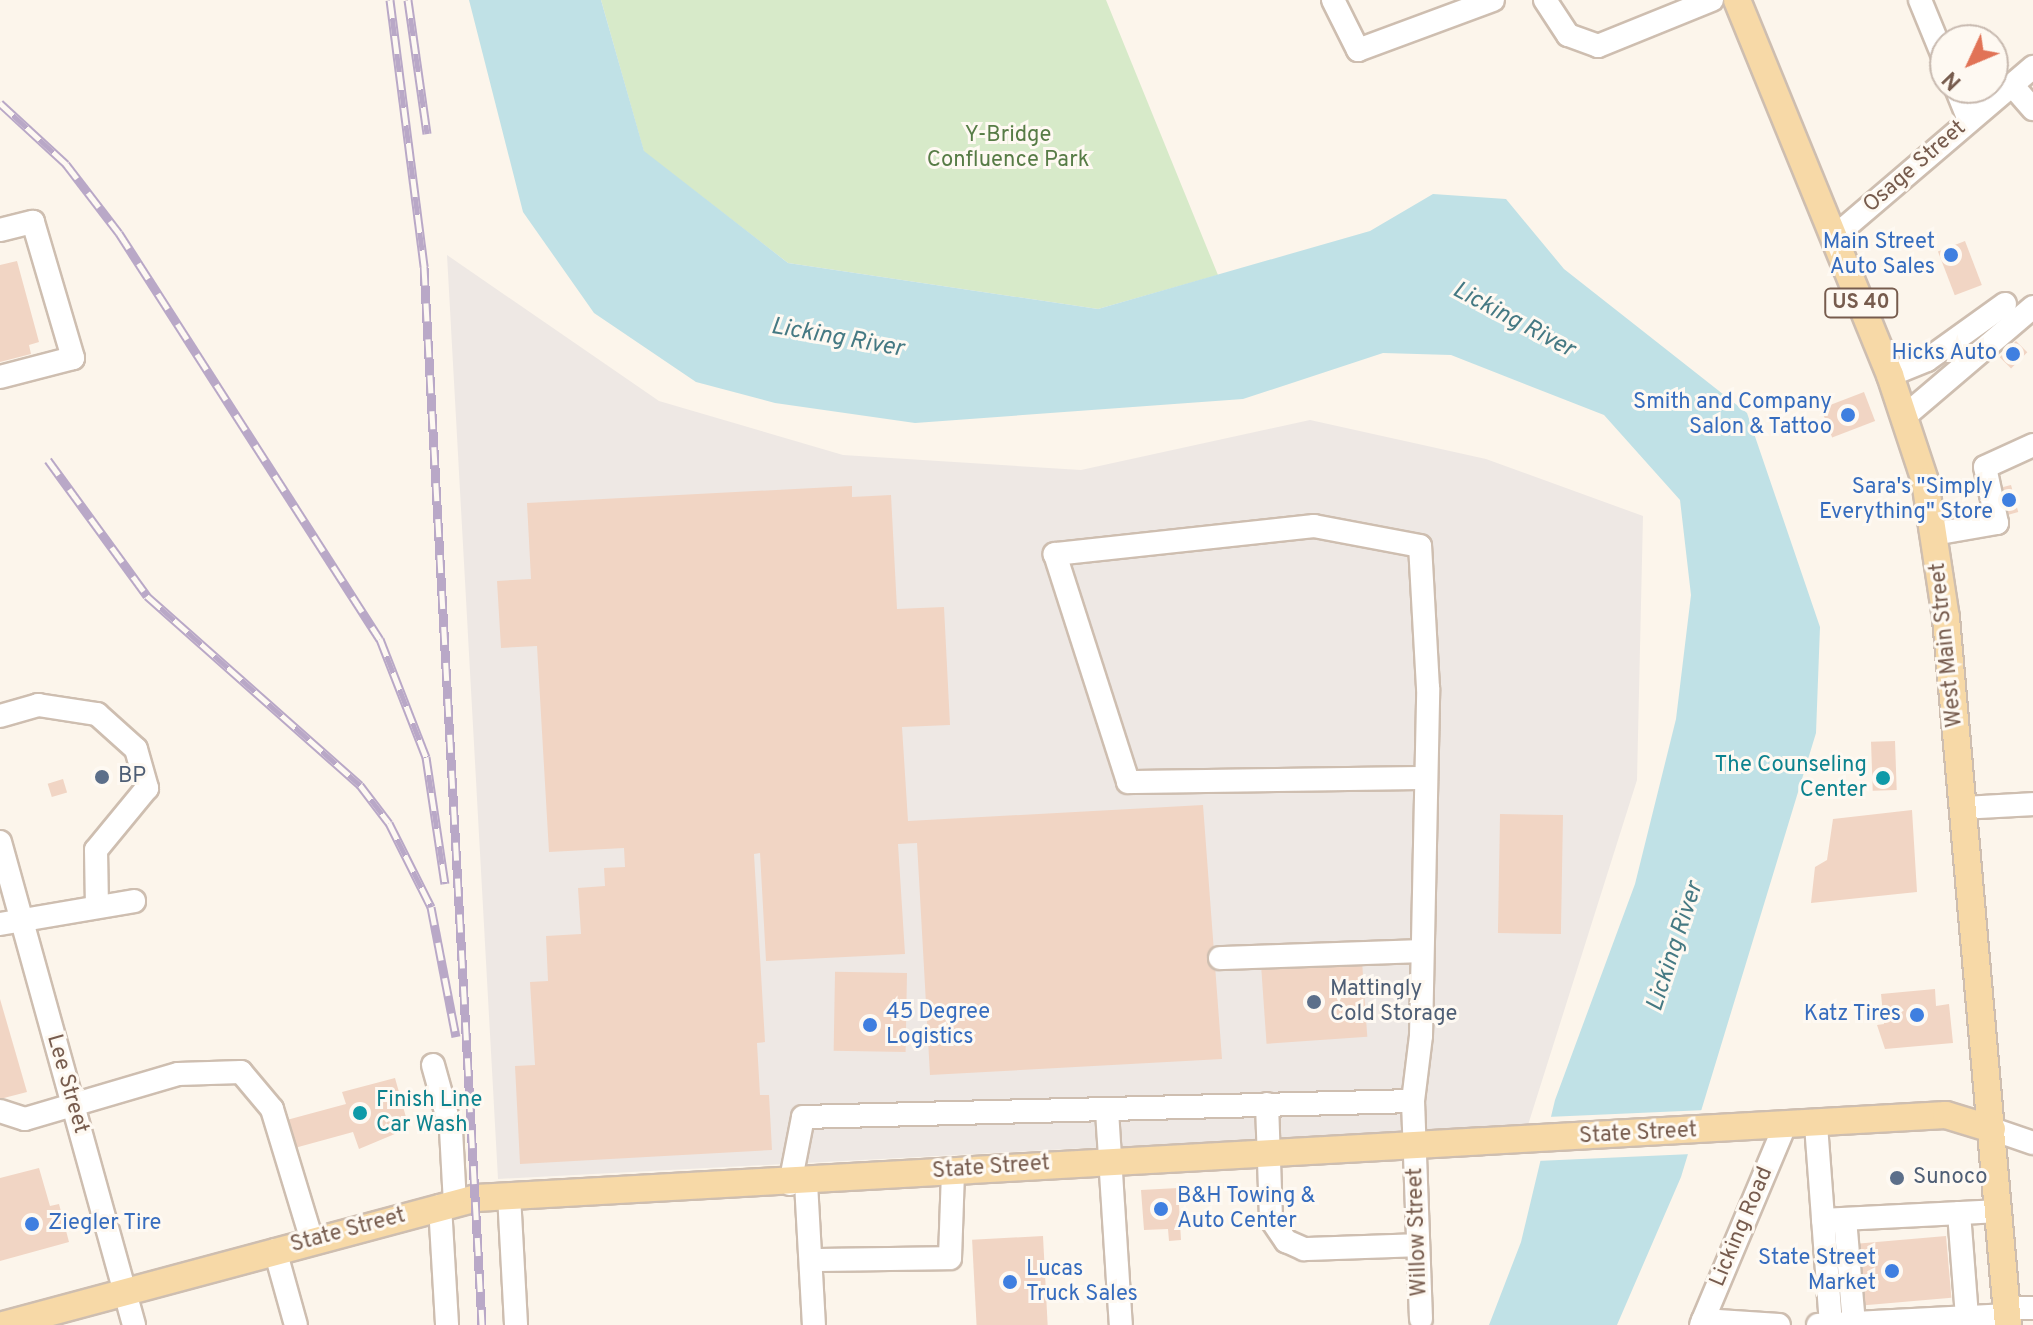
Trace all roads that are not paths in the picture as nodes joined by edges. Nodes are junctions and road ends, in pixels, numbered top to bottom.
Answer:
1 (1333, 0) edge
2 (1493, 0) edge
3 (1545, 0) edge
4 (1712, 0) edge
5 (1737, 0) edge
6 (1920, 0) edge
7 (1930, 24) edge
8 (2033, 67) edge
9 (2012, 85) junction
10 (1962, 104) edge
11 (2033, 109) edge
12 (1969, 120) junction
13 (0, 230) edge
14 (1834, 237) junction
15 (2005, 304) dead end
16 (2033, 307) edge
17 (1890, 375) junction
18 (0, 377) edge
19 (1905, 416) junction
20 (2033, 445) edge
21 (1934, 534) junction
22 (0, 716) edge
23 (1426, 778) junction
24 (2033, 804) edge
25 (1962, 808) junction
26 (0, 842) edge
27 (134, 901) dead end
28 (97, 905) junction
29 (10, 921) edge
30 (1419, 951) junction
31 (1220, 958) dead end
32 (433, 1065) dead end
33 (1413, 1101) junction
34 (1267, 1104) junction
35 (73, 1107) junction
36 (0, 1111) edge
37 (1107, 1111) junction
38 (1816, 1125) junction
39 (1771, 1128) junction
40 (1992, 1129) junction
41 (2033, 1143) edge
42 (1416, 1146) junction
43 (1269, 1153) junction
44 (1114, 1159) junction
45 (953, 1171) junction
46 (798, 1183) junction
47 (509, 1195) junction
48 (448, 1204) junction
49 (1999, 1211) junction
50 (1959, 1213) junction
51 (1834, 1219) junction
52 (312, 1241) junction
53 (1418, 1245) junction
54 (275, 1250) junction
55 (812, 1260) junction
56 (124, 1290) junction
57 (2033, 1308) edge
58 (2007, 1316) edge
59 (1967, 1317) junction
60 (1421, 1319) dead end
61 (1702, 1322) edge
62 (1860, 1324) edge
63 (3, 1325) edge
64 (134, 1325) edge
65 (296, 1325) edge
66 (447, 1325) edge
67 (516, 1325) edge
68 (814, 1325) edge
69 (1121, 1325) edge
70 (1779, 1325) edge
71 (1818, 1325) edge
72 (1831, 1325) edge

1 - 2 street
3 - 4 street
5 - 14 main road, West Main Street / US 40
6 - 7 street
8 - 9 street, Osage Street
9 - 11 street
9 - 12 street, Osage Street
10 - 12 street
12 - 14 street, Osage Street
13 - 18 street
14 - 17 main road, West Main Street / US 40
15 - 17 street
16 - 19 street
17 - 19 main road, West Main Street / US 40
19 - 21 main road, West Main Street / US 40
20 - 21 street
21 - 25 main road, West Main Street / US 40
22 - 28 street
23 - 23 street, Willow Street
23 - 30 street, Willow Street
24 - 25 street
25 - 40 main road, West Main Street / US 40
26 - 29 street, Lee Street
27 - 28 street
28 - 29 street
29 - 35 street, Lee Street
30 - 31 street
30 - 33 street, Willow Street
32 - 48 street
33 - 34 street
33 - 42 street, Willow Street
34 - 37 street
34 - 43 street
35 - 36 street
35 - 52 street
35 - 56 street, Lee Street
37 - 44 street
37 - 46 street
38 - 39 main road, State Street
38 - 40 main road, State Street
38 - 51 street
39 - 42 main road, State Street
39 - 61 street, Licking Road
40 - 41 street
40 - 49 main road, West Main Street / US 40
42 - 43 main road, State Street
42 - 53 street, Willow Street
43 - 44 main road, State Street
43 - 53 street
44 - 45 main road, State Street
44 - 69 street
45 - 46 main road, State Street
45 - 55 street
46 - 47 main road, State Street
46 - 55 street
47 - 48 main road, State Street
47 - 67 street
48 - 52 main road, State Street
48 - 66 street
49 - 50 street
49 - 58 main road, West Main Street / US 40
50 - 51 street
50 - 59 street
51 - 62 street
51 - 72 street
52 - 54 main road, State Street
53 - 60 street, Willow Street
54 - 56 main road, State Street
54 - 65 street
55 - 68 street
56 - 63 main road, State Street
56 - 64 street, Lee Street
57 - 58 street
58 - 59 street
59 - 62 street
61 - 70 street
62 - 72 street
71 - 72 street

